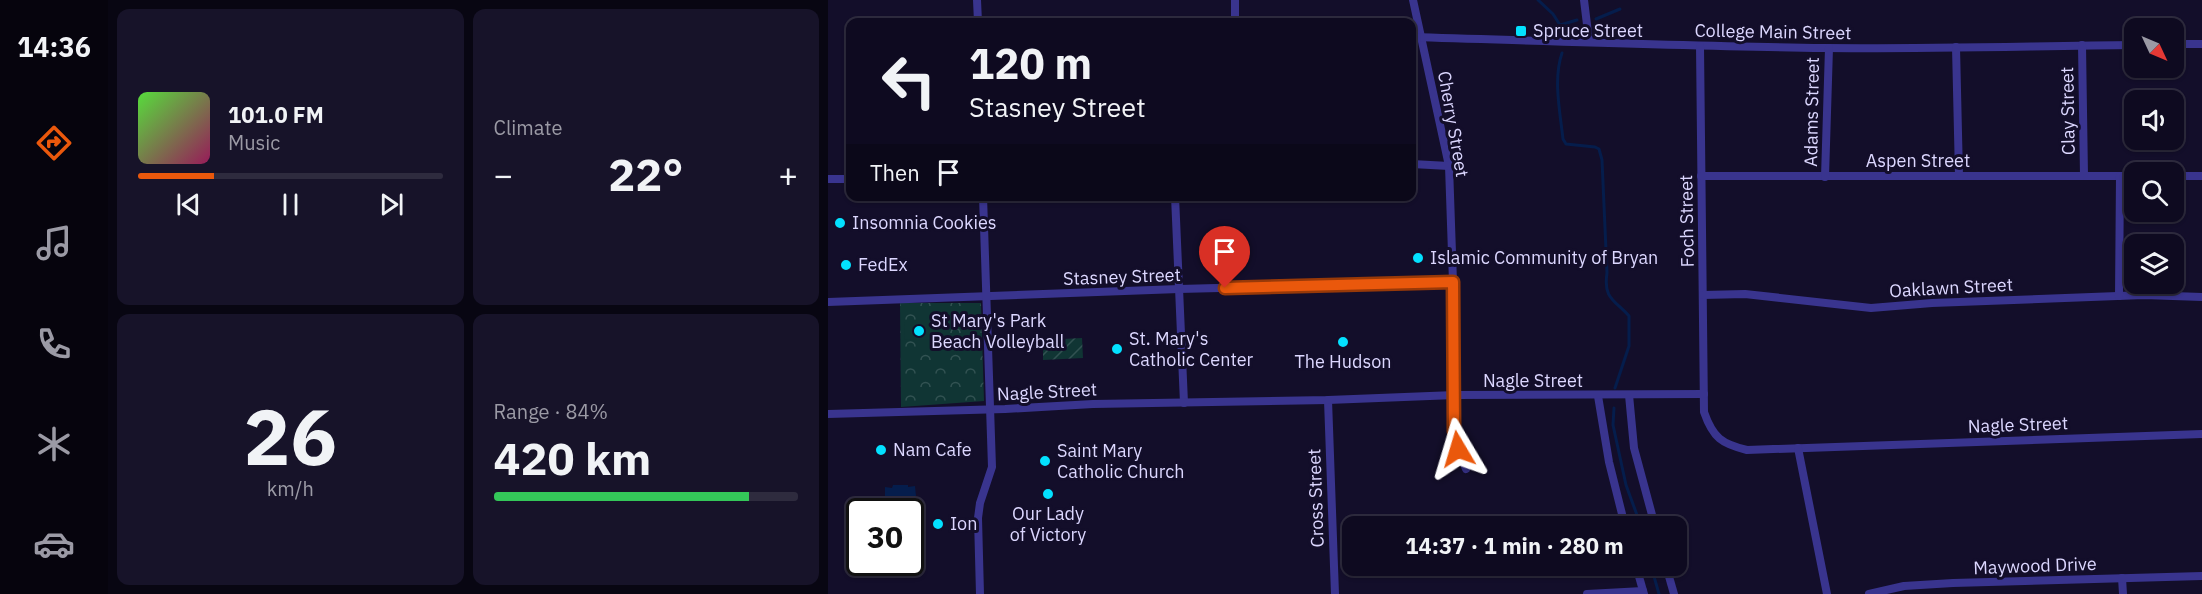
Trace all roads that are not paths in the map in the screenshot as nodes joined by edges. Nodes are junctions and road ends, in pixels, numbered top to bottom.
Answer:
1 (976, 0) edge
2 (1235, 0) edge
3 (1413, 0) edge
4 (1584, 0) edge
5 (978, 18) edge
6 (1235, 18) edge
7 (1416, 37) edge
8 (1421, 37) junction
9 (1589, 41) junction
10 (2202, 44) edge
11 (2082, 45) junction
12 (2124, 45) edge
13 (2184, 45) edge
14 (1700, 46) junction
15 (1956, 47) junction
16 (1829, 48) junction
17 (1416, 164) edge
18 (1449, 166) junction
19 (1701, 176) junction
20 (1959, 176) junction
21 (2084, 176) junction
22 (2120, 176) junction
23 (2124, 176) edge
24 (2184, 176) edge
25 (2202, 176) edge
26 (1826, 177) junction
27 (846, 178) edge
28 (828, 179) edge
29 (983, 201) edge
30 (1175, 201) edge
31 (1453, 282) junction
32 (1179, 289) junction
33 (1703, 295) junction
34 (2119, 297) junction
35 (2202, 297) edge
36 (988, 298) junction
37 (828, 302) edge
38 (1704, 394) junction
39 (1455, 395) junction
40 (1629, 395) junction
41 (1598, 396) junction
42 (1328, 400) junction
43 (1184, 403) junction
44 (991, 409) junction
45 (828, 414) edge
46 (2202, 434) edge
47 (1798, 448) junction
48 (1466, 469) dead end
49 (1622, 516) edge
50 (1652, 516) edge
51 (1639, 576) edge
52 (1669, 576) edge
53 (2202, 576) edge
54 (2122, 578) junction
55 (1644, 593) edge
56 (980, 594) edge
57 (1335, 594) edge
58 (1587, 594) edge
59 (1674, 594) edge
60 (1827, 594) edge
61 (1869, 594) edge
62 (2123, 594) edge

1 - 5 street
2 - 6 street
3 - 8 street, Cherry Street
4 - 9 street
7 - 8 street, College Main Street
8 - 9 street, College Main Street
8 - 18 street, Cherry Street
9 - 14 street, College Main Street
10 - 13 street
11 - 12 street, College Main Street
11 - 15 street, College Main Street
11 - 21 street, Clay Street
14 - 16 street, College Main Street
14 - 19 street, Foch Street
15 - 16 street, College Main Street
15 - 20 street
16 - 26 street, Adams Street
17 - 18 street
18 - 31 street, Cherry Street
19 - 26 street, Aspen Street
19 - 33 street, Foch Street
20 - 21 street, Aspen Street
20 - 26 street, Aspen Street
21 - 22 street, Aspen Street
22 - 23 street, Aspen Street
22 - 34 street
24 - 25 street
27 - 28 street
29 - 36 street
30 - 32 street
31 - 32 street, Stasney Street
31 - 39 street, Cherry Street
32 - 36 street, Stasney Street
32 - 43 street
33 - 34 street, Oaklawn Street
33 - 38 street, Foch Street
34 - 35 street, Oaklawn Street
36 - 37 street, Stasney Street
36 - 44 street
38 - 40 street, Nagle Street
38 - 47 street, Nagle Street
39 - 41 street, Nagle Street
39 - 42 street, Nagle Street
39 - 48 street, Cherry Street
40 - 41 street, Nagle Street
40 - 50 street
41 - 49 street
42 - 43 street, Nagle Street
42 - 57 street, Cross Street
43 - 44 street, Nagle Street
44 - 45 street, Nagle Street
44 - 56 street
46 - 47 street, Nagle Street
47 - 60 street
51 - 55 street
52 - 59 street
53 - 54 street, Maywood Drive
54 - 61 street, Maywood Drive
54 - 62 street
55 - 58 street

